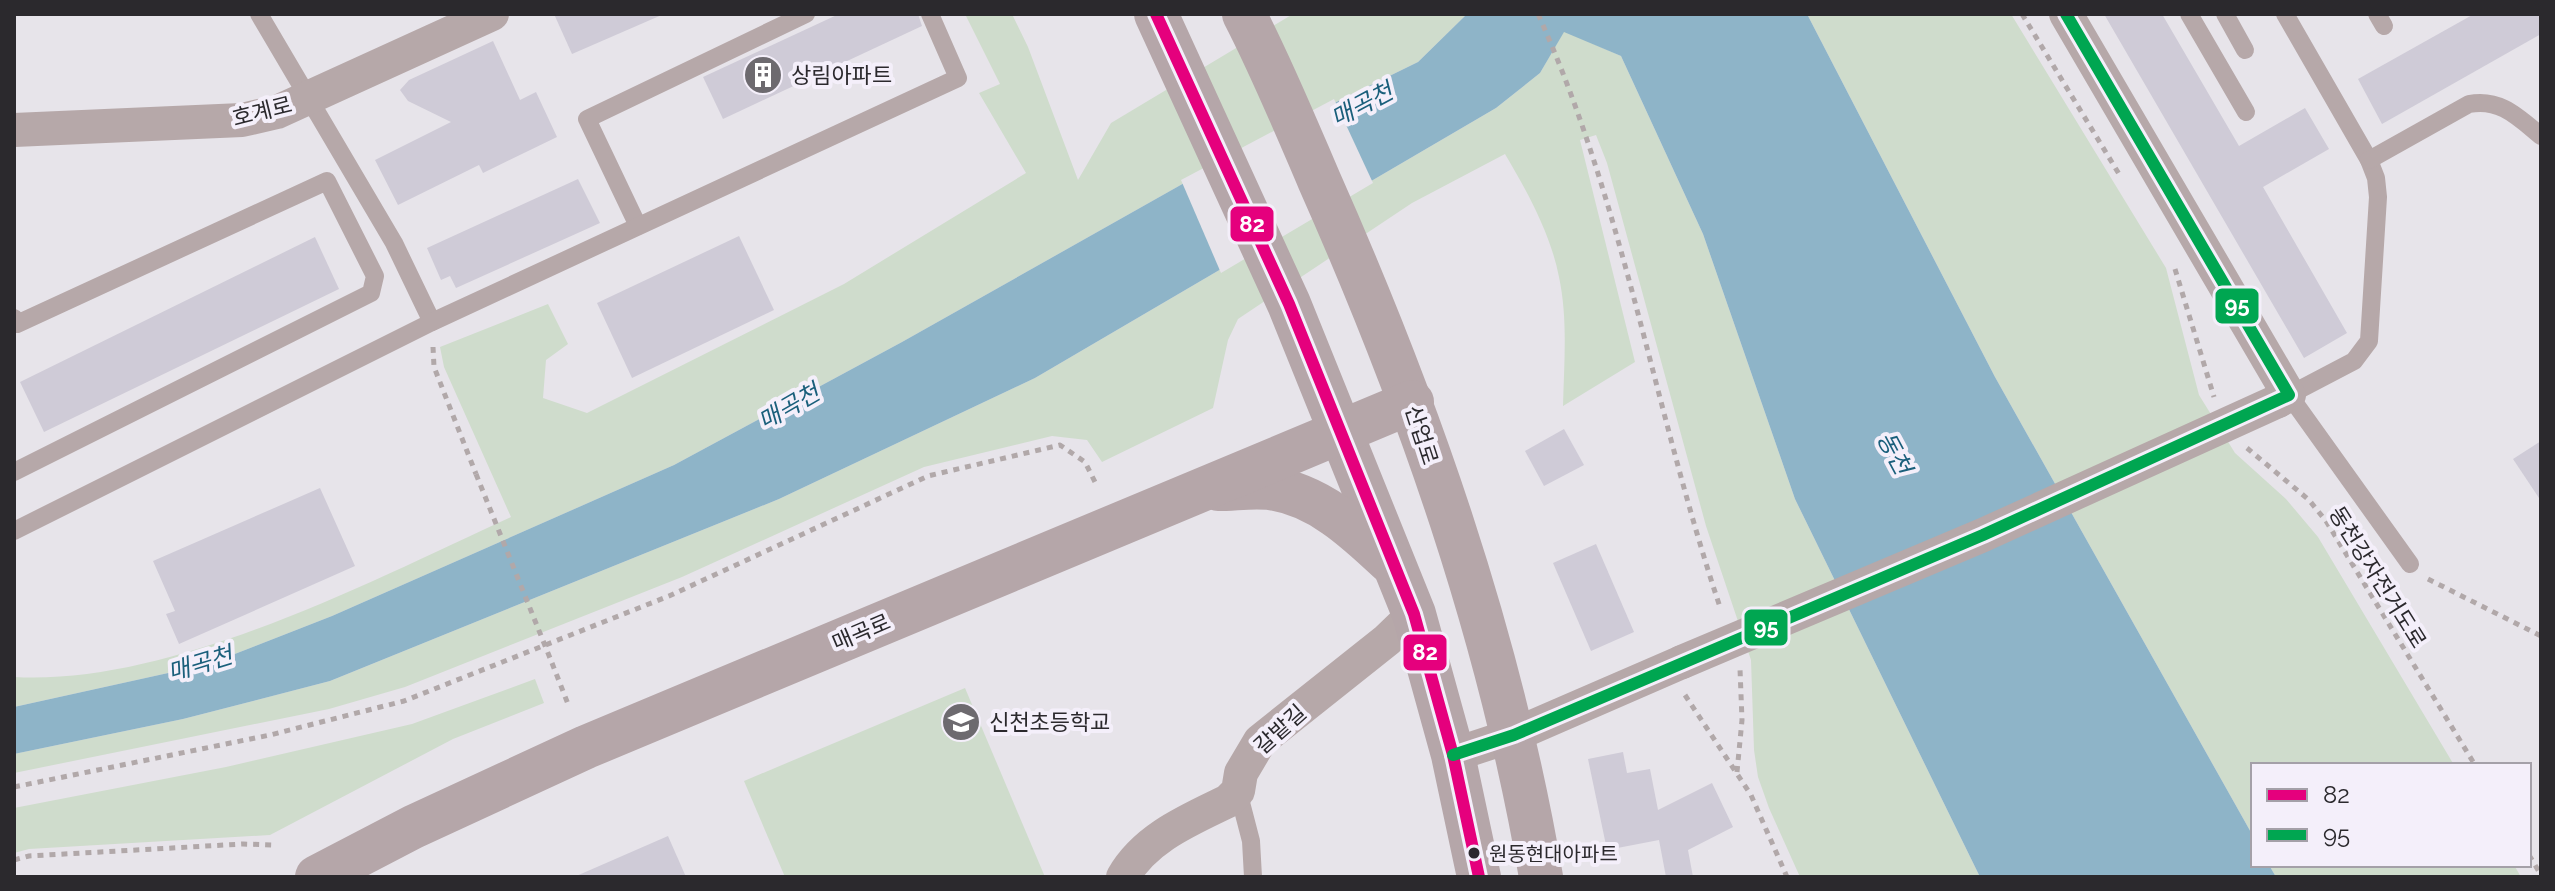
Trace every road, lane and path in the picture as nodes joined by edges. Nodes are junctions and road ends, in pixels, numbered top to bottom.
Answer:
1 (259, 14) edge
2 (492, 14) edge
3 (806, 14) edge
4 (930, 14) edge
5 (1156, 14) edge
6 (1538, 14) edge
7 (2022, 14) edge
8 (2066, 14) edge
9 (2189, 14) edge
10 (2225, 14) edge
11 (2285, 14) edge
12 (1248, 22) edge
13 (2245, 50) dead end
14 (309, 98) junction
15 (2246, 112) dead end
16 (14, 130) edge
17 (2541, 136) edge
18 (2369, 160) junction
19 (2125, 185) dead end
20 (638, 226) junction
21 (2173, 265) dead end
22 (14, 318) edge
23 (432, 322) junction
24 (2283, 398) junction
25 (2216, 401) dead end
26 (1412, 402) junction
27 (1342, 431) junction
28 (2241, 442) dead end
29 (14, 472) edge
30 (1095, 482) dead end
31 (1204, 489) junction
32 (14, 531) edge
33 (2410, 564) joint
34 (1396, 568) junction
35 (1414, 614) junction
36 (1725, 622) dead end
37 (2541, 636) edge
38 (1739, 663) dead end
39 (1675, 665) junction
40 (568, 704) dead end
41 (1514, 735) junction
42 (1453, 755) junction
43 (2474, 763) edge
44 (1737, 772) junction
45 (14, 787) edge
46 (1238, 791) junction
47 (273, 845) dead end
48 (14, 860) edge
49 (317, 877) edge
50 (1123, 877) edge
51 (1253, 877) edge
52 (1479, 877) edge
53 (1541, 877) edge
54 (1787, 877) edge

1 - 14 lane
2 - 14 street, 호계로
3 - 20 lane
4 - 20 lane
5 - 27 main road
6 - 36 path
7 - 19 path
8 - 24 street
9 - 15 lane
10 - 13 lane
11 - 18 lane
12 - 26 main road, 산업로
14 - 16 street, 호계로
14 - 23 lane
17 - 18 lane
18 - 24 lane
20 - 23 lane
21 - 25 path
22 - 29 lane
23 - 32 lane
23 - 40 path, bridge
24 - 33 lane
24 - 39 street, bridge
26 - 27 main road, 매곡로
26 - 41 main road, 산업로
27 - 31 main road, 매곡로
27 - 34 main road
28 - 43 path, 동천강자전거도로
30 - 45 path
31 - 34 main road
31 - 49 main road, 매곡로
33 - 37 path
34 - 35 main road
35 - 42 main road
35 - 46 street, 갈밭길
38 - 44 path
39 - 41 street
39 - 44 path
41 - 42 street
41 - 53 main road, 산업로
42 - 52 main road
44 - 54 path
46 - 50 street
46 - 51 lane
47 - 48 path

